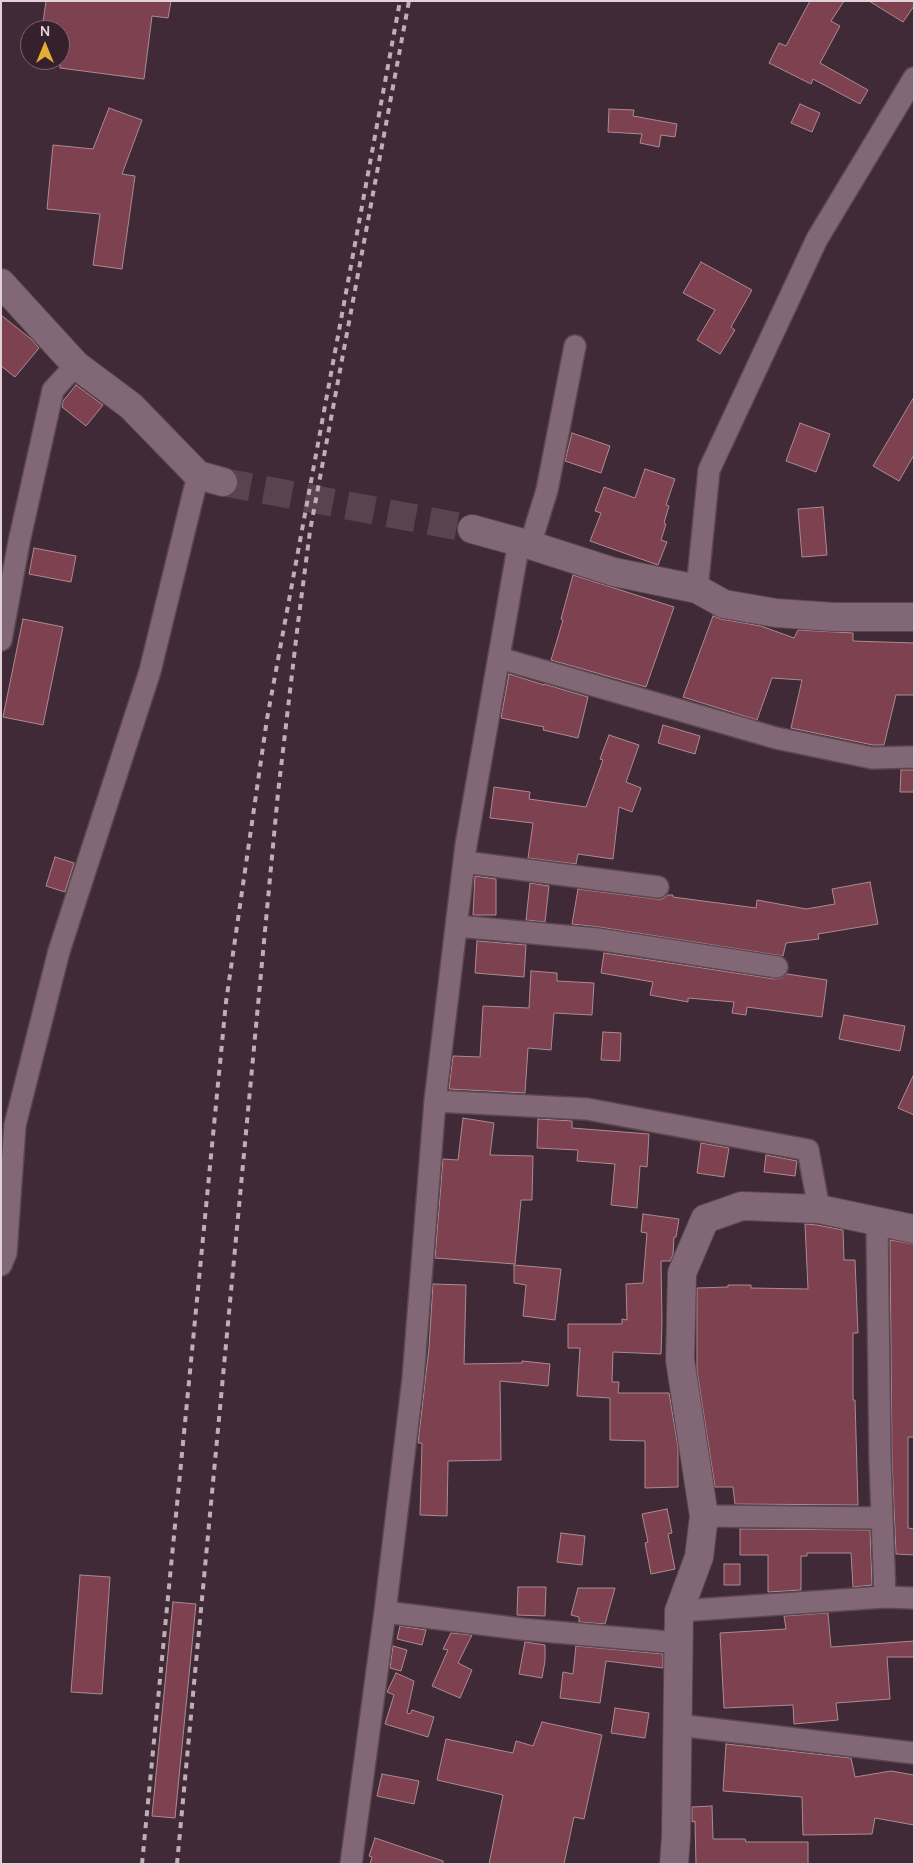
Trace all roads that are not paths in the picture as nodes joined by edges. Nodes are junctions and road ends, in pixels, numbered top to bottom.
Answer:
1 (914, 78) edge
2 (1, 283) edge
3 (575, 346) dead end
4 (76, 365) junction
5 (198, 475) junction
6 (223, 482) tunnel mouth
7 (472, 529) tunnel mouth
8 (525, 543) junction
9 (698, 589) junction
10 (914, 617) edge
11 (1, 640) edge
12 (499, 658) junction
13 (914, 757) edge
14 (464, 862) junction
15 (658, 887) dead end
16 (457, 926) junction
17 (777, 967) dead end
18 (435, 1101) junction
19 (819, 1209) junction
20 (877, 1222) junction
21 (914, 1229) edge
22 (1, 1265) edge
23 (704, 1516) junction
24 (882, 1518) junction
25 (885, 1597) junction
26 (914, 1598) edge
27 (679, 1611) junction
28 (385, 1612) junction
29 (679, 1642) junction
30 (678, 1725) junction
31 (914, 1753) edge
32 (351, 1864) edge
33 (674, 1864) edge

1 - 9 street
2 - 4 street
3 - 8 street
4 - 5 street
4 - 11 street
5 - 6 street
5 - 22 street
7 - 8 street
8 - 9 street
8 - 12 street
9 - 10 street
12 - 13 street
12 - 14 street
14 - 15 street
14 - 16 street
16 - 17 street
16 - 18 street
18 - 19 street
18 - 28 street
19 - 20 street
19 - 23 street
20 - 21 street
20 - 24 street
23 - 24 street
23 - 27 street
24 - 25 street
25 - 26 street
25 - 27 street
27 - 29 street
28 - 29 street
28 - 32 street
29 - 30 street
30 - 31 street
30 - 33 street

